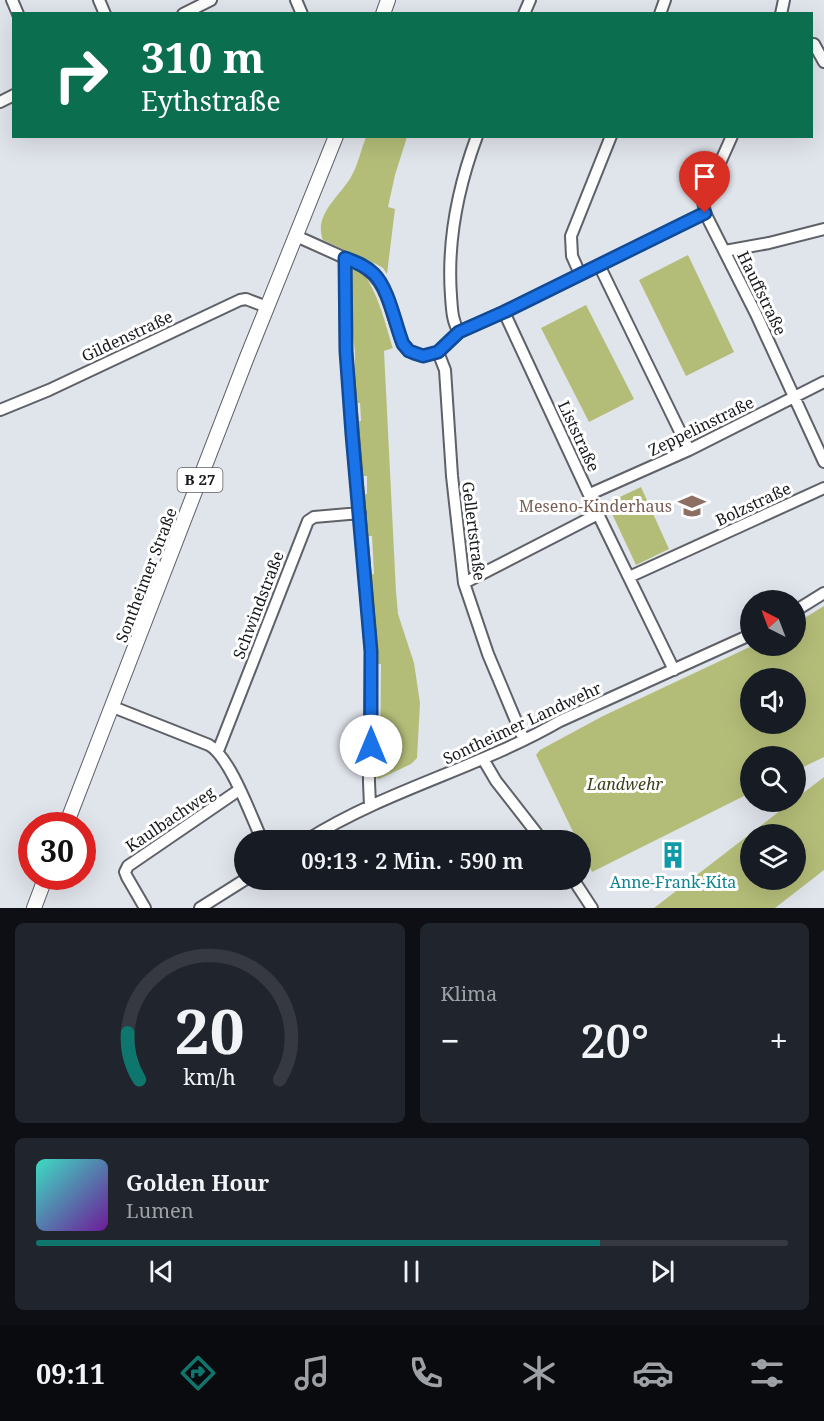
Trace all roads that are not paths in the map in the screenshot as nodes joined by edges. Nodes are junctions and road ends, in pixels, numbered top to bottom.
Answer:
1 (211, 0) edge
2 (186, 8) edge
3 (824, 38) edge
4 (813, 45) edge
5 (824, 62) edge
6 (335, 138) edge
7 (476, 138) edge
8 (610, 138) edge
9 (731, 138) edge
10 (705, 213) junction
11 (824, 229) edge
12 (296, 236) junction
13 (725, 251) junction
14 (345, 258) junction
15 (599, 265) junction
16 (580, 274) junction
17 (267, 307) junction
18 (504, 312) junction
19 (459, 332) junction
20 (438, 352) junction
21 (824, 382) edge
22 (793, 396) junction
23 (0, 410) edge
24 (689, 450) junction
25 (824, 462) edge
26 (824, 488) edge
27 (590, 494) junction
28 (360, 513) junction
29 (598, 514) junction
30 (629, 577) junction
31 (464, 583) junction
32 (824, 593) edge
33 (806, 604) edge
34 (740, 640) edge
35 (674, 670) junction
36 (113, 707) junction
37 (524, 740) junction
38 (218, 751) junction
39 (483, 759) junction
40 (238, 790) junction
41 (370, 806) junction
42 (71, 812) edge
43 (257, 830) edge
44 (324, 830) edge
45 (534, 830) edge
46 (234, 887) edge
47 (41, 890) edge
48 (580, 890) edge
49 (34, 908) edge
50 (145, 908) edge
51 (200, 908) edge
52 (592, 908) edge

1 - 2 street
3 - 4 street
4 - 5 street
6 - 12 main road, Sontheimer Straße / B 27
7 - 19 street
8 - 16 street
9 - 10 street
10 - 13 street, Hauffstraße
10 - 15 street
11 - 13 street
12 - 14 street
12 - 17 main road, Sontheimer Straße / B 27
13 - 22 street, Hauffstraße
14 - 20 street
14 - 28 street
15 - 16 street
15 - 24 street
16 - 18 street
17 - 23 street, Gildenstraße
17 - 36 main road, Sontheimer Straße / B 27
18 - 19 street
18 - 27 street, Liststraße
19 - 20 street
20 - 31 street, Gellertstraße
21 - 22 street, Zeppelinstraße
22 - 24 street, Zeppelinstraße
22 - 25 street, Hauffstraße
24 - 27 street, Zeppelinstraße
26 - 30 street, Bolzstraße
27 - 29 street, Liststraße
28 - 38 street, Schwindstraße
28 - 41 street
29 - 30 street, Liststraße
29 - 31 street
30 - 35 street, Liststraße
31 - 37 street, Gellertstraße
32 - 33 street
34 - 35 street, Sontheimer Landwehr
35 - 37 street, Sontheimer Landwehr
36 - 38 street
36 - 42 main road, Sontheimer Straße / B 27
37 - 39 street, Sontheimer Landwehr
38 - 40 street
39 - 41 street, Sontheimer Landwehr
39 - 45 street
40 - 43 street
40 - 50 street, Kaulbachweg
41 - 44 street, Sontheimer Landwehr
46 - 51 street
47 - 49 main road
48 - 52 street

